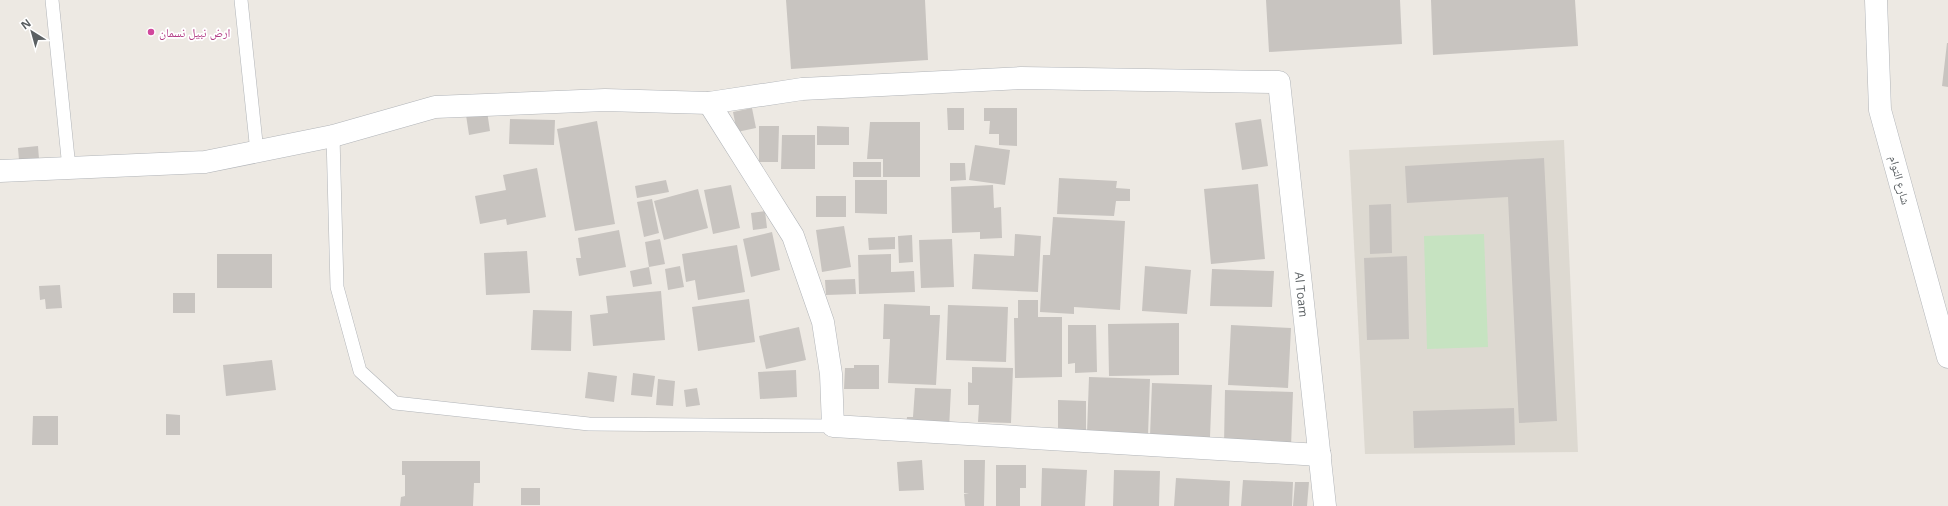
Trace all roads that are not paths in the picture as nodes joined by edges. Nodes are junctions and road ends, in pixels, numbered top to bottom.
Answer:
1 (52, 0) edge
2 (241, 0) edge
3 (1876, 0) edge
4 (709, 103) junction
5 (333, 136) junction
6 (257, 152) junction
7 (69, 168) junction
8 (0, 171) edge
9 (1948, 357) edge
10 (833, 426) junction
11 (1320, 455) junction
12 (1325, 506) edge

1 - 7 lane
2 - 6 lane
3 - 9 street, شارع التوام
4 - 5 street
4 - 10 street
4 - 11 street, Al Toam
5 - 6 street
5 - 10 lane
6 - 7 street
7 - 8 street
10 - 11 street
11 - 12 street, Al Toam

